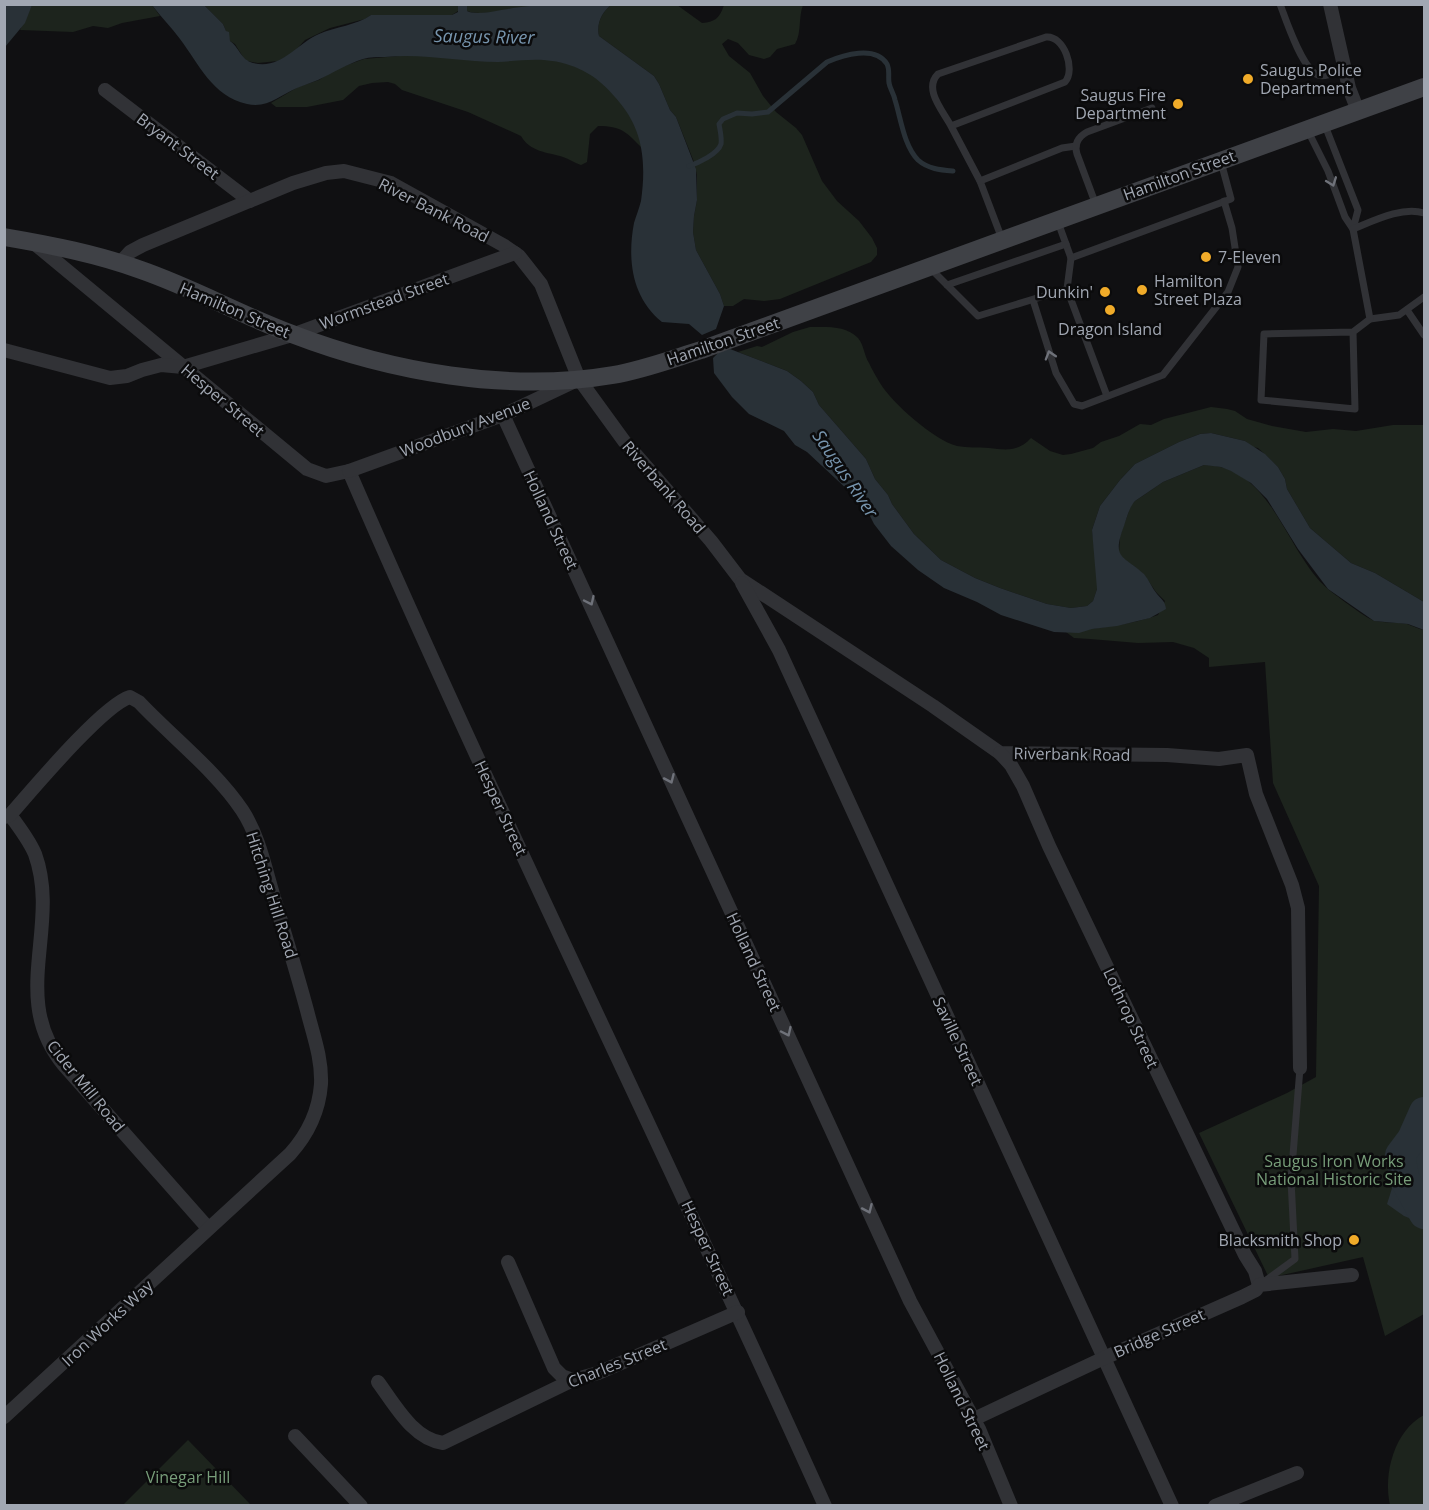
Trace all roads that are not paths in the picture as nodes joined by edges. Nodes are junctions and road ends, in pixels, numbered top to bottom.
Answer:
1 (1280, 4) edge
2 (1330, 4) edge
3 (1345, 68) junction
4 (1425, 87) edge
5 (105, 90) dead end
6 (1152, 108) dead end
7 (1358, 111) junction
8 (1324, 123) junction
9 (951, 126) junction
10 (1307, 129) junction
11 (1076, 146) junction
12 (1221, 160) junction
13 (980, 181) junction
14 (250, 201) junction
15 (1224, 201) junction
16 (1096, 205) junction
17 (1425, 213) edge
18 (1057, 220) junction
19 (1353, 229) junction
20 (4, 237) edge
21 (1002, 239) junction
22 (33, 242) junction
23 (1066, 244) junction
24 (514, 253) junction
25 (1071, 258) junction
26 (120, 263) junction
27 (928, 267) junction
28 (947, 285) junction
29 (1066, 289) junction
30 (1425, 297) edge
31 (1033, 300) junction
32 (1407, 310) junction
33 (1370, 319) junction
34 (1353, 332) junction
35 (1425, 334) edge
36 (292, 335) junction
37 (4, 350) edge
38 (183, 368) junction
39 (579, 379) junction
40 (1107, 396) junction
41 (503, 415) junction
42 (349, 471) junction
43 (740, 579) junction
44 (1000, 753) junction
45 (7, 816) edge
46 (1300, 1068) joint
47 (208, 1228) junction
48 (508, 1262) dead end
49 (1352, 1275) dead end
50 (1259, 1286) junction
51 (738, 1312) junction
52 (1104, 1358) junction
53 (573, 1380) junction
54 (378, 1382) dead end
55 (4, 1417) edge
56 (974, 1419) junction
57 (295, 1436) dead end
58 (1297, 1473) dead end
59 (361, 1506) edge
60 (825, 1506) edge
61 (1011, 1506) edge
62 (1172, 1506) edge
63 (1215, 1506) edge

1 - 3 lane
2 - 3 street
3 - 7 street
4 - 7 main road, Hamilton Street
5 - 14 street, Bryant Street
6 - 11 lane
7 - 8 main road, Hamilton Street
8 - 10 main road, Hamilton Street
8 - 19 lane
9 - 9 lane
9 - 13 lane
10 - 12 main road, Hamilton Street
10 -> 19 lane
11 - 13 lane
11 - 16 lane
12 - 15 lane
12 - 16 main road, Hamilton Street
13 - 21 lane
14 - 24 street, River Bank Road
14 - 26 street, River Bank Road
15 - 25 lane
15 - 40 lane
16 - 18 main road, Hamilton Street
17 - 19 lane
18 - 21 main road, Hamilton Street
18 - 23 lane
19 - 33 lane
20 - 22 main road, Hamilton Street
21 - 27 main road, Hamilton Street
22 - 26 main road, Hamilton Street
22 - 38 street, Hesper Street
23 - 25 lane
23 - 28 lane
24 - 36 street, Wormstead Street
24 - 39 street, River Bank Road
25 - 29 lane
26 - 36 main road, Hamilton Street
27 - 28 lane
27 - 39 main road, Hamilton Street
28 - 31 lane
29 - 31 lane
29 - 40 lane
30 - 32 lane
40 -> 31 lane
32 - 33 lane
32 - 35 lane
33 - 34 lane
34 - 34 lane
36 - 38 street, Wormstead Street
36 - 39 main road, Hamilton Street
37 - 38 street, Wormstead Street
38 - 42 street, Hesper Street
39 - 41 street, Woodbury Avenue
39 - 43 street, Riverbank Road
41 - 42 street, Woodbury Avenue
41 -> 56 street, Holland Street
42 - 51 street, Hesper Street
43 - 44 street, Riverbank Road
43 - 52 street, Saville Street
44 - 46 street, Riverbank Road
44 - 50 street, Lothrop Street
45 - 47 street, Cider Mill Road
45 - 47 street, Hitching Hill Road
46 - 50 lane
47 - 55 street, Iron Works Way
48 - 53 street
49 - 50 street, Bridge Street
50 - 52 street, Bridge Street
51 - 53 street, Charles Street
51 - 60 street, Hesper Street
52 - 56 street, Bridge Street
52 - 62 street, Saville Street
53 - 54 street, Charles Street
56 - 61 street, Holland Street
57 - 59 street
58 - 63 street

